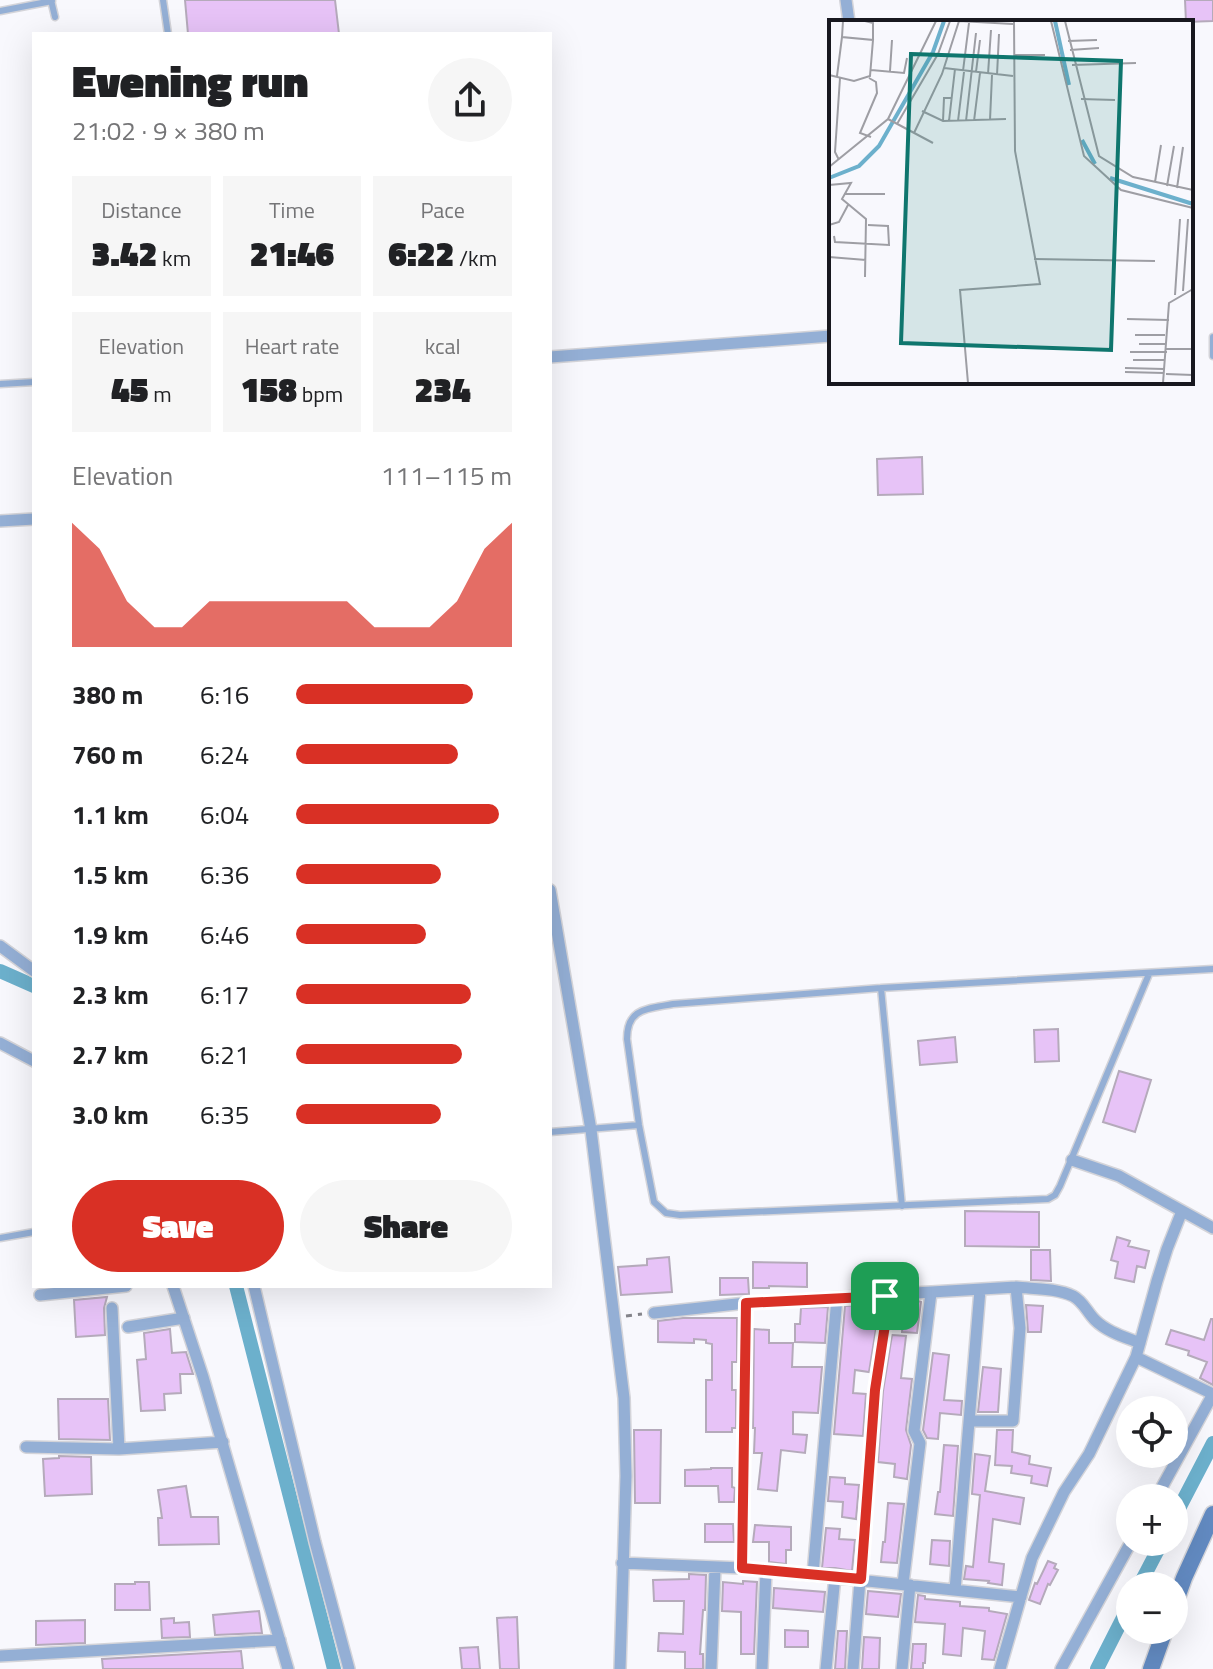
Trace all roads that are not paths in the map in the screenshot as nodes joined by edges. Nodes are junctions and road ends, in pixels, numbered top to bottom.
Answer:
1 (163, 0) edge
2 (846, 0) edge
3 (51, 1) edge
4 (0, 11) edge
5 (55, 17) dead end
6 (849, 20) edge
7 (168, 32) edge
8 (829, 336) edge
9 (1213, 337) edge
10 (1213, 356) edge
11 (552, 357) edge
12 (32, 382) edge
13 (0, 384) edge
14 (32, 519) edge
15 (0, 521) edge
16 (552, 902) edge
17 (0, 946) edge
18 (1213, 969) edge
19 (32, 970) edge
20 (1149, 974) junction
21 (881, 988) junction
22 (0, 1043) edge
23 (32, 1060) edge
24 (639, 1125) junction
25 (591, 1130) junction
26 (552, 1132) edge
27 (1072, 1160) junction
28 (902, 1206) junction
29 (1182, 1211) junction
30 (1213, 1228) edge
31 (32, 1232) edge
32 (0, 1238) edge
33 (1016, 1287) junction
34 (107, 1288) edge
35 (174, 1288) edge
36 (254, 1288) edge
37 (980, 1290) junction
38 (931, 1293) junction
39 (40, 1295) dead end
40 (885, 1296) junction
41 (837, 1298) junction
42 (746, 1303) junction
43 (112, 1308) dead end
44 (654, 1313) road end
45 (184, 1318) junction
46 (128, 1327) dead end
47 (1140, 1343) junction
48 (1136, 1357) junction
49 (970, 1421) junction
50 (223, 1442) junction
51 (26, 1447) dead end
52 (119, 1449) junction
53 (1164, 1484) edge
54 (1213, 1514) edge
55 (1123, 1556) edge
56 (622, 1563) junction
57 (715, 1568) junction
58 (742, 1568) junction
59 (766, 1570) junction
60 (1187, 1572) edge
61 (813, 1574) junction
62 (835, 1576) junction
63 (861, 1579) junction
64 (907, 1584) junction
65 (955, 1590) junction
66 (1021, 1597) junction
67 (280, 1640) junction
68 (1160, 1644) edge
69 (0, 1656) edge
70 (288, 1669) edge
71 (349, 1669) edge
72 (620, 1669) edge
73 (711, 1669) edge
74 (762, 1669) edge
75 (826, 1669) edge
76 (853, 1669) edge
77 (902, 1669) edge
78 (1000, 1669) edge
79 (1061, 1669) edge
80 (1151, 1669) edge

1 - 7 lane
2 - 6 street
3 - 4 lane
3 - 5 lane
8 - 11 street
9 - 10 lane
12 - 13 lane
14 - 15 street
16 - 25 street
17 - 19 street
18 - 20 lane
20 - 21 lane
20 - 27 lane
21 - 24 lane
21 - 28 lane
22 - 23 street
24 - 25 lane
24 - 28 lane
25 - 26 lane
25 - 56 street
27 - 28 lane
27 - 29 street
29 - 30 street
29 - 47 street
31 - 32 lane
33 - 37 street
33 - 47 street
33 - 49 street
34 - 39 street
35 - 45 street
36 - 71 street
37 - 38 street
37 - 49 street
38 - 40 street
38 - 64 street
40 - 41 street
40 - 63 street
41 - 42 street
41 - 61 street
42 - 44 street
42 - 58 street
43 - 52 street
45 - 46 street
45 - 50 street
47 - 48 street
48 - 53 street
48 - 66 street
49 - 65 street
50 - 52 street
50 - 67 street
51 - 52 street
54 - 60 street
55 - 79 street
56 - 57 street
56 - 72 street
57 - 58 street
57 - 73 street
58 - 59 street
59 - 61 street
59 - 74 street
61 - 62 street
62 - 63 street
62 - 75 street
63 - 64 street
63 - 76 street
64 - 65 street
64 - 77 street
65 - 66 street
66 - 78 street
67 - 69 street
67 - 70 street
68 - 80 street

